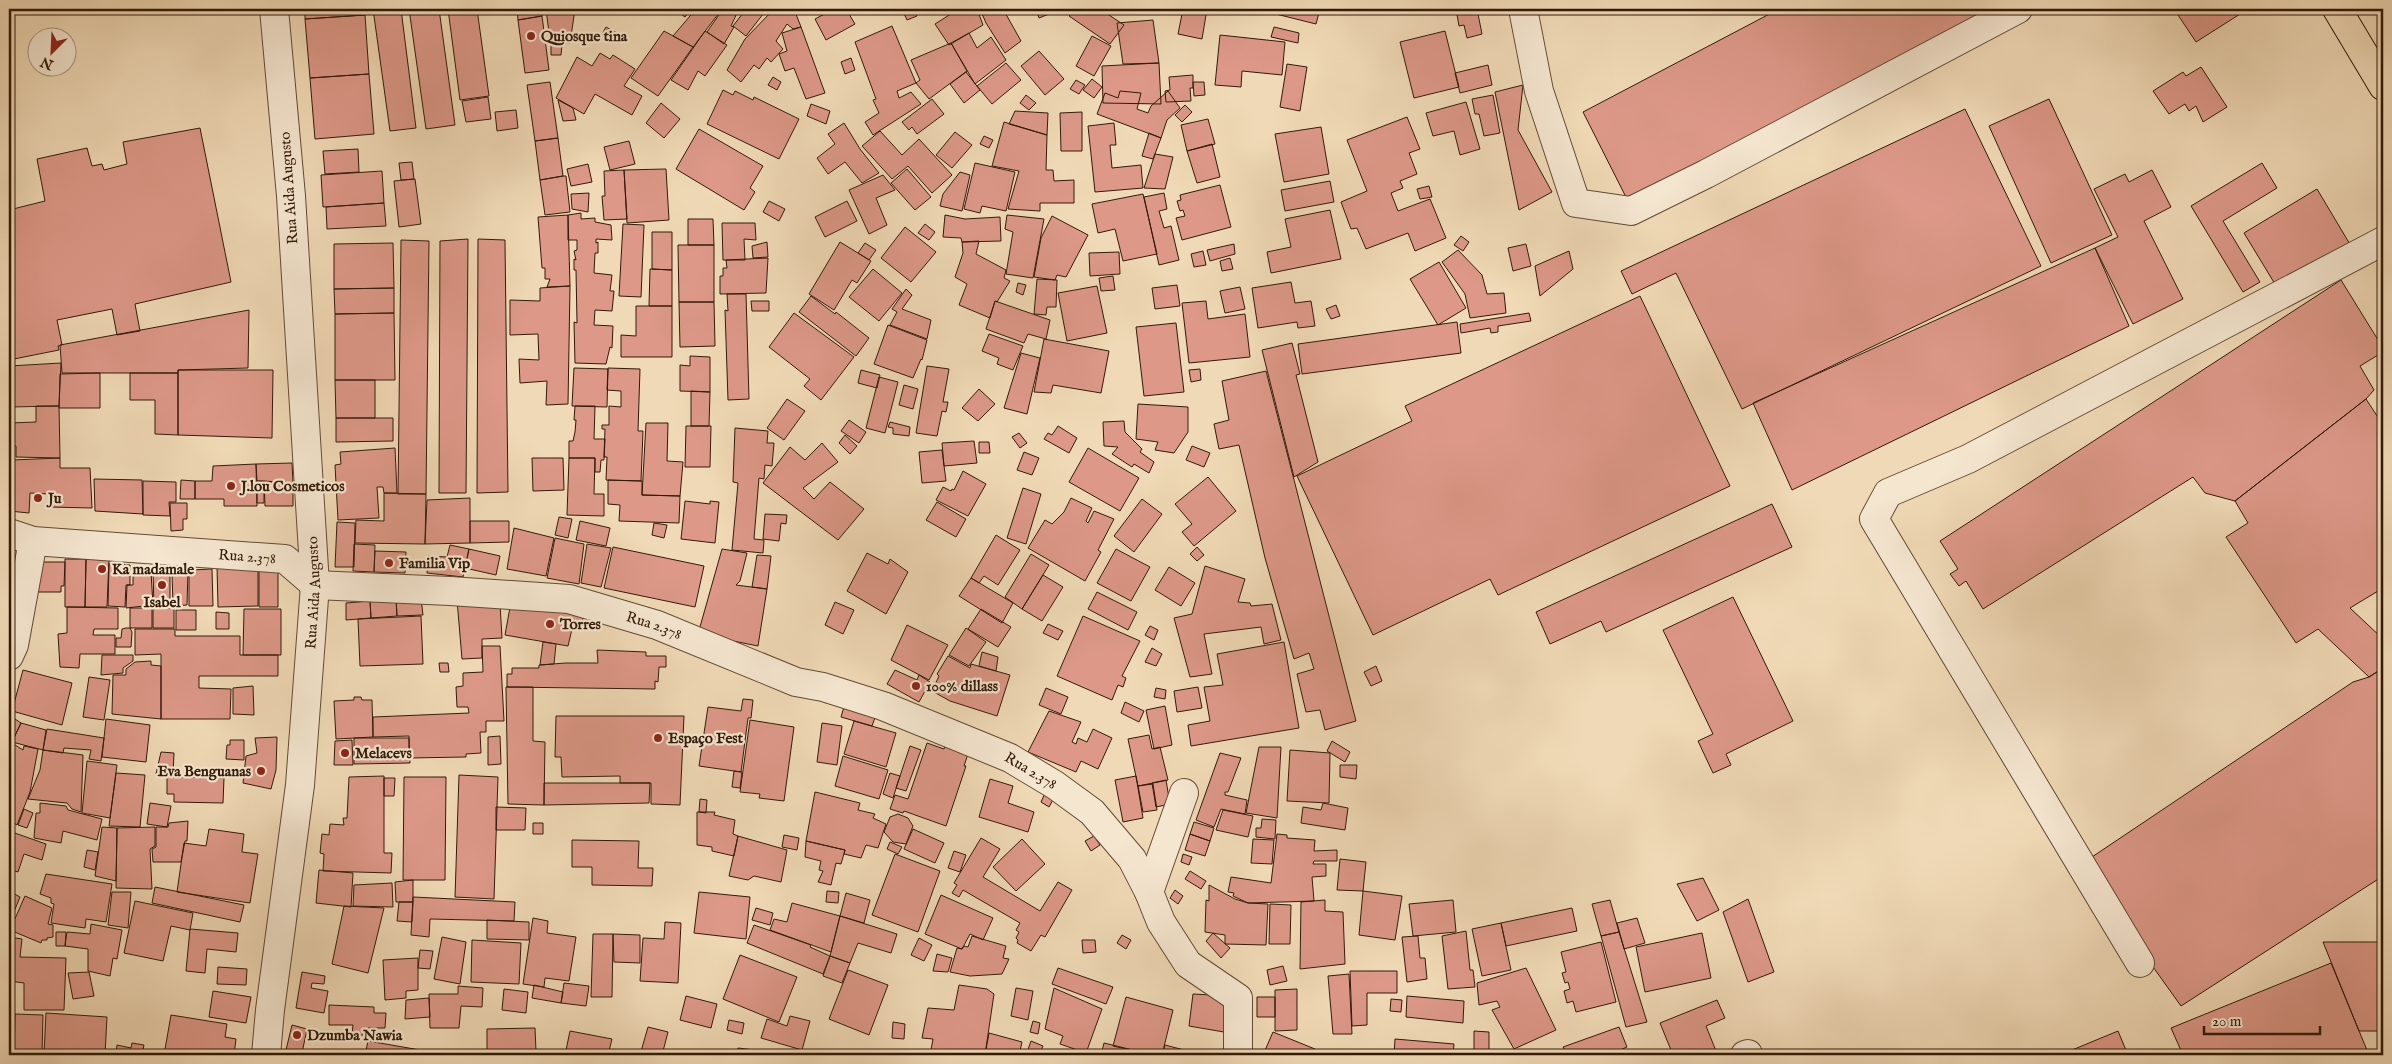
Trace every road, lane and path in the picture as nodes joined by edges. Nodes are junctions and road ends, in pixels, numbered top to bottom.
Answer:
1 (274, 9) edge
2 (1523, 9) edge
3 (2018, 9) edge
4 (2338, 9) edge
5 (2383, 86) edge
6 (2383, 241) edge
7 (21, 537) edge
8 (315, 585) junction
9 (9, 656) edge
10 (1184, 793) dead end
11 (1149, 892) junction
12 (2140, 963) dead end
13 (266, 1055) edge
14 (1238, 1055) edge

1 - 8 street, Rua Aida Augusto
2 - 3 street
4 - 5 main road
6 - 12 street
7 - 8 street, Rua 2.378
7 - 9 street
8 - 11 street, Rua 2.378
8 - 13 street, Rua Aida Augusto
10 - 11 street
11 - 14 street, Rua 2.378

